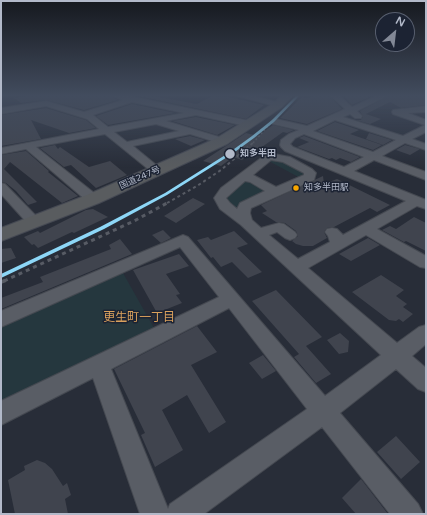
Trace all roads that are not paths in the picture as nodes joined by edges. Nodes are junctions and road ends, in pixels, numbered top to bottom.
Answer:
1 (94, 120) edge
2 (160, 120) edge
3 (230, 120) edge
4 (256, 120) edge
5 (294, 120) edge
6 (328, 120) edge
7 (344, 120) edge
8 (360, 120) edge
9 (155, 121) junction
10 (250, 124) junction
11 (363, 126) junction
12 (426, 128) edge
13 (106, 130) junction
14 (307, 130) junction
15 (189, 131) junction
16 (404, 140) junction
17 (222, 141) junction
18 (125, 145) junction
19 (28, 146) junction
20 (426, 147) edge
21 (1, 151) edge
22 (374, 156) junction
23 (156, 171) junction
24 (346, 171) junction
25 (426, 176) edge
26 (241, 178) junction
27 (1, 187) edge
28 (269, 195) junction
29 (93, 199) junction
30 (421, 203) edge
31 (34, 222) junction
32 (253, 227) junction
33 (366, 229) junction
34 (1, 235) edge
35 (290, 235) dead end
36 (426, 263) edge
37 (297, 267) junction
38 (231, 299) junction
39 (1, 318) edge
40 (426, 333) edge
41 (396, 356) junction
42 (99, 365) junction
43 (426, 382) edge
44 (324, 411) junction
45 (1, 413) edge
46 (155, 514) edge
47 (180, 514) edge
48 (408, 514) edge

1 - 13 street
2 - 9 street
3 - 10 street
4 - 10 highway, 国道247号
5 - 14 street
6 - 14 street
7 - 11 street
8 - 11 street
9 - 13 street
9 - 15 street
10 - 17 highway, 国道247号
11 - 16 street
12 - 16 street
13 - 18 street
13 - 19 street
14 - 22 street
14 - 24 street
15 - 17 street
15 - 18 street
16 - 20 street
16 - 22 street
17 - 23 highway, 国道247号
18 - 23 street
19 - 21 street
19 - 29 street
22 - 24 street
22 - 25 street
23 - 29 highway, 国道247号
24 - 30 street
26 - 28 street
26 - 28 street
26 - 32 street
27 - 31 street
28 - 32 street
29 - 31 highway, 国道247号
30 - 33 street
31 - 34 highway, 国道247号
32 - 35 street
32 - 37 street
33 - 36 street
33 - 37 street
37 - 41 street
38 - 39 street
38 - 42 street
38 - 44 street
40 - 41 street
41 - 43 street
41 - 44 street
42 - 45 street
42 - 46 street
44 - 47 street
44 - 48 street

